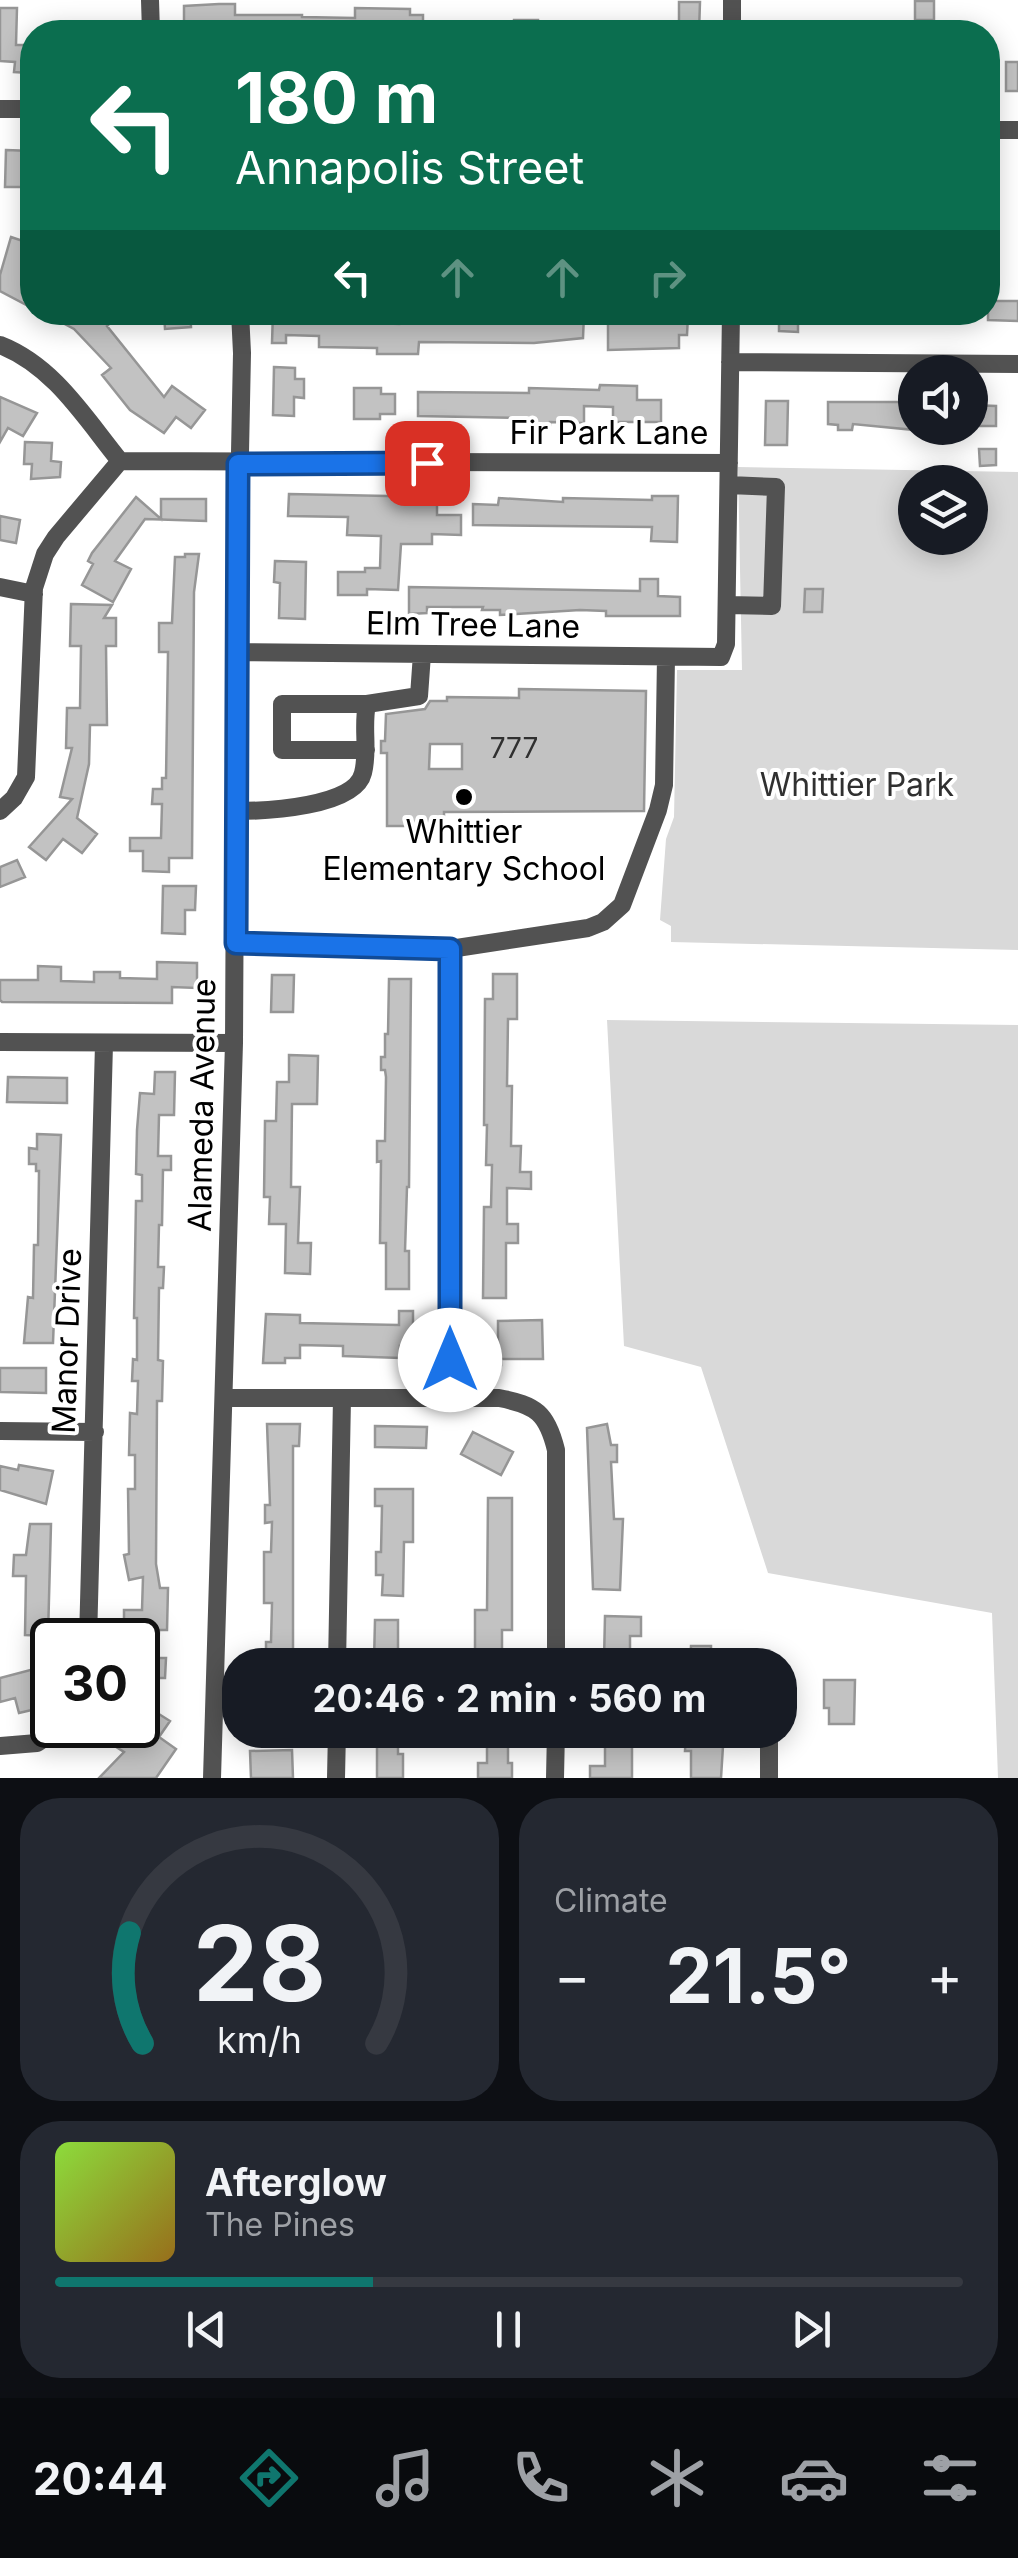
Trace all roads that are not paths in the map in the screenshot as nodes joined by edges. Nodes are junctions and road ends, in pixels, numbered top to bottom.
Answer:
1 (241, 325) edge
2 (731, 325) edge
3 (0, 346) edge
4 (730, 362) junction
5 (1018, 364) edge
6 (120, 461) junction
7 (729, 463) junction
8 (238, 464) junction
9 (729, 486) junction
10 (0, 587) edge
11 (34, 594) junction
12 (727, 604) junction
13 (236, 652) junction
14 (422, 654) junction
15 (666, 657) junction
16 (366, 704) junction
17 (366, 750) junction
18 (0, 811) edge
19 (236, 812) junction
20 (236, 943) junction
21 (450, 949) junction
22 (0, 1042) edge
23 (234, 1043) junction
24 (104, 1044) junction
25 (225, 1398) junction
26 (342, 1398) junction
27 (450, 1398) junction
28 (0, 1431) edge
29 (95, 1432) junction
30 (89, 1618) edge
31 (337, 1648) edge
32 (556, 1648) edge
33 (30, 1744) edge
34 (0, 1746) edge
35 (336, 1748) edge
36 (556, 1748) edge
37 (769, 1748) edge
38 (212, 1778) edge
39 (336, 1778) edge
40 (555, 1778) edge
41 (769, 1778) edge

1 - 8 street, Alameda Avenue
2 - 4 street
3 - 6 street
4 - 5 street
4 - 7 street
6 - 8 street, Fir Park Lane
6 - 11 street
7 - 8 street, Fir Park Lane
7 - 9 street
8 - 13 street, Alameda Avenue
9 - 12 street
9 - 12 street
10 - 11 street
11 - 18 street
12 - 15 street, Elm Tree Lane
13 - 14 street, Elm Tree Lane
13 - 19 street, Alameda Avenue
14 - 15 street, Elm Tree Lane
14 - 16 street
15 - 21 street
16 - 17 street
16 - 17 street
17 - 19 street
19 - 20 street, Alameda Avenue
20 - 21 street
20 - 23 street, Alameda Avenue
21 - 27 street
22 - 24 street
23 - 24 street
23 - 25 street, Alameda Avenue
24 - 29 street, Manor Drive
25 - 26 street
25 - 38 street, Alameda Avenue
26 - 27 street
26 - 31 street
27 - 32 street
28 - 29 street
29 - 30 street, Manor Drive
33 - 34 street
35 - 39 street
36 - 40 street
37 - 41 street

